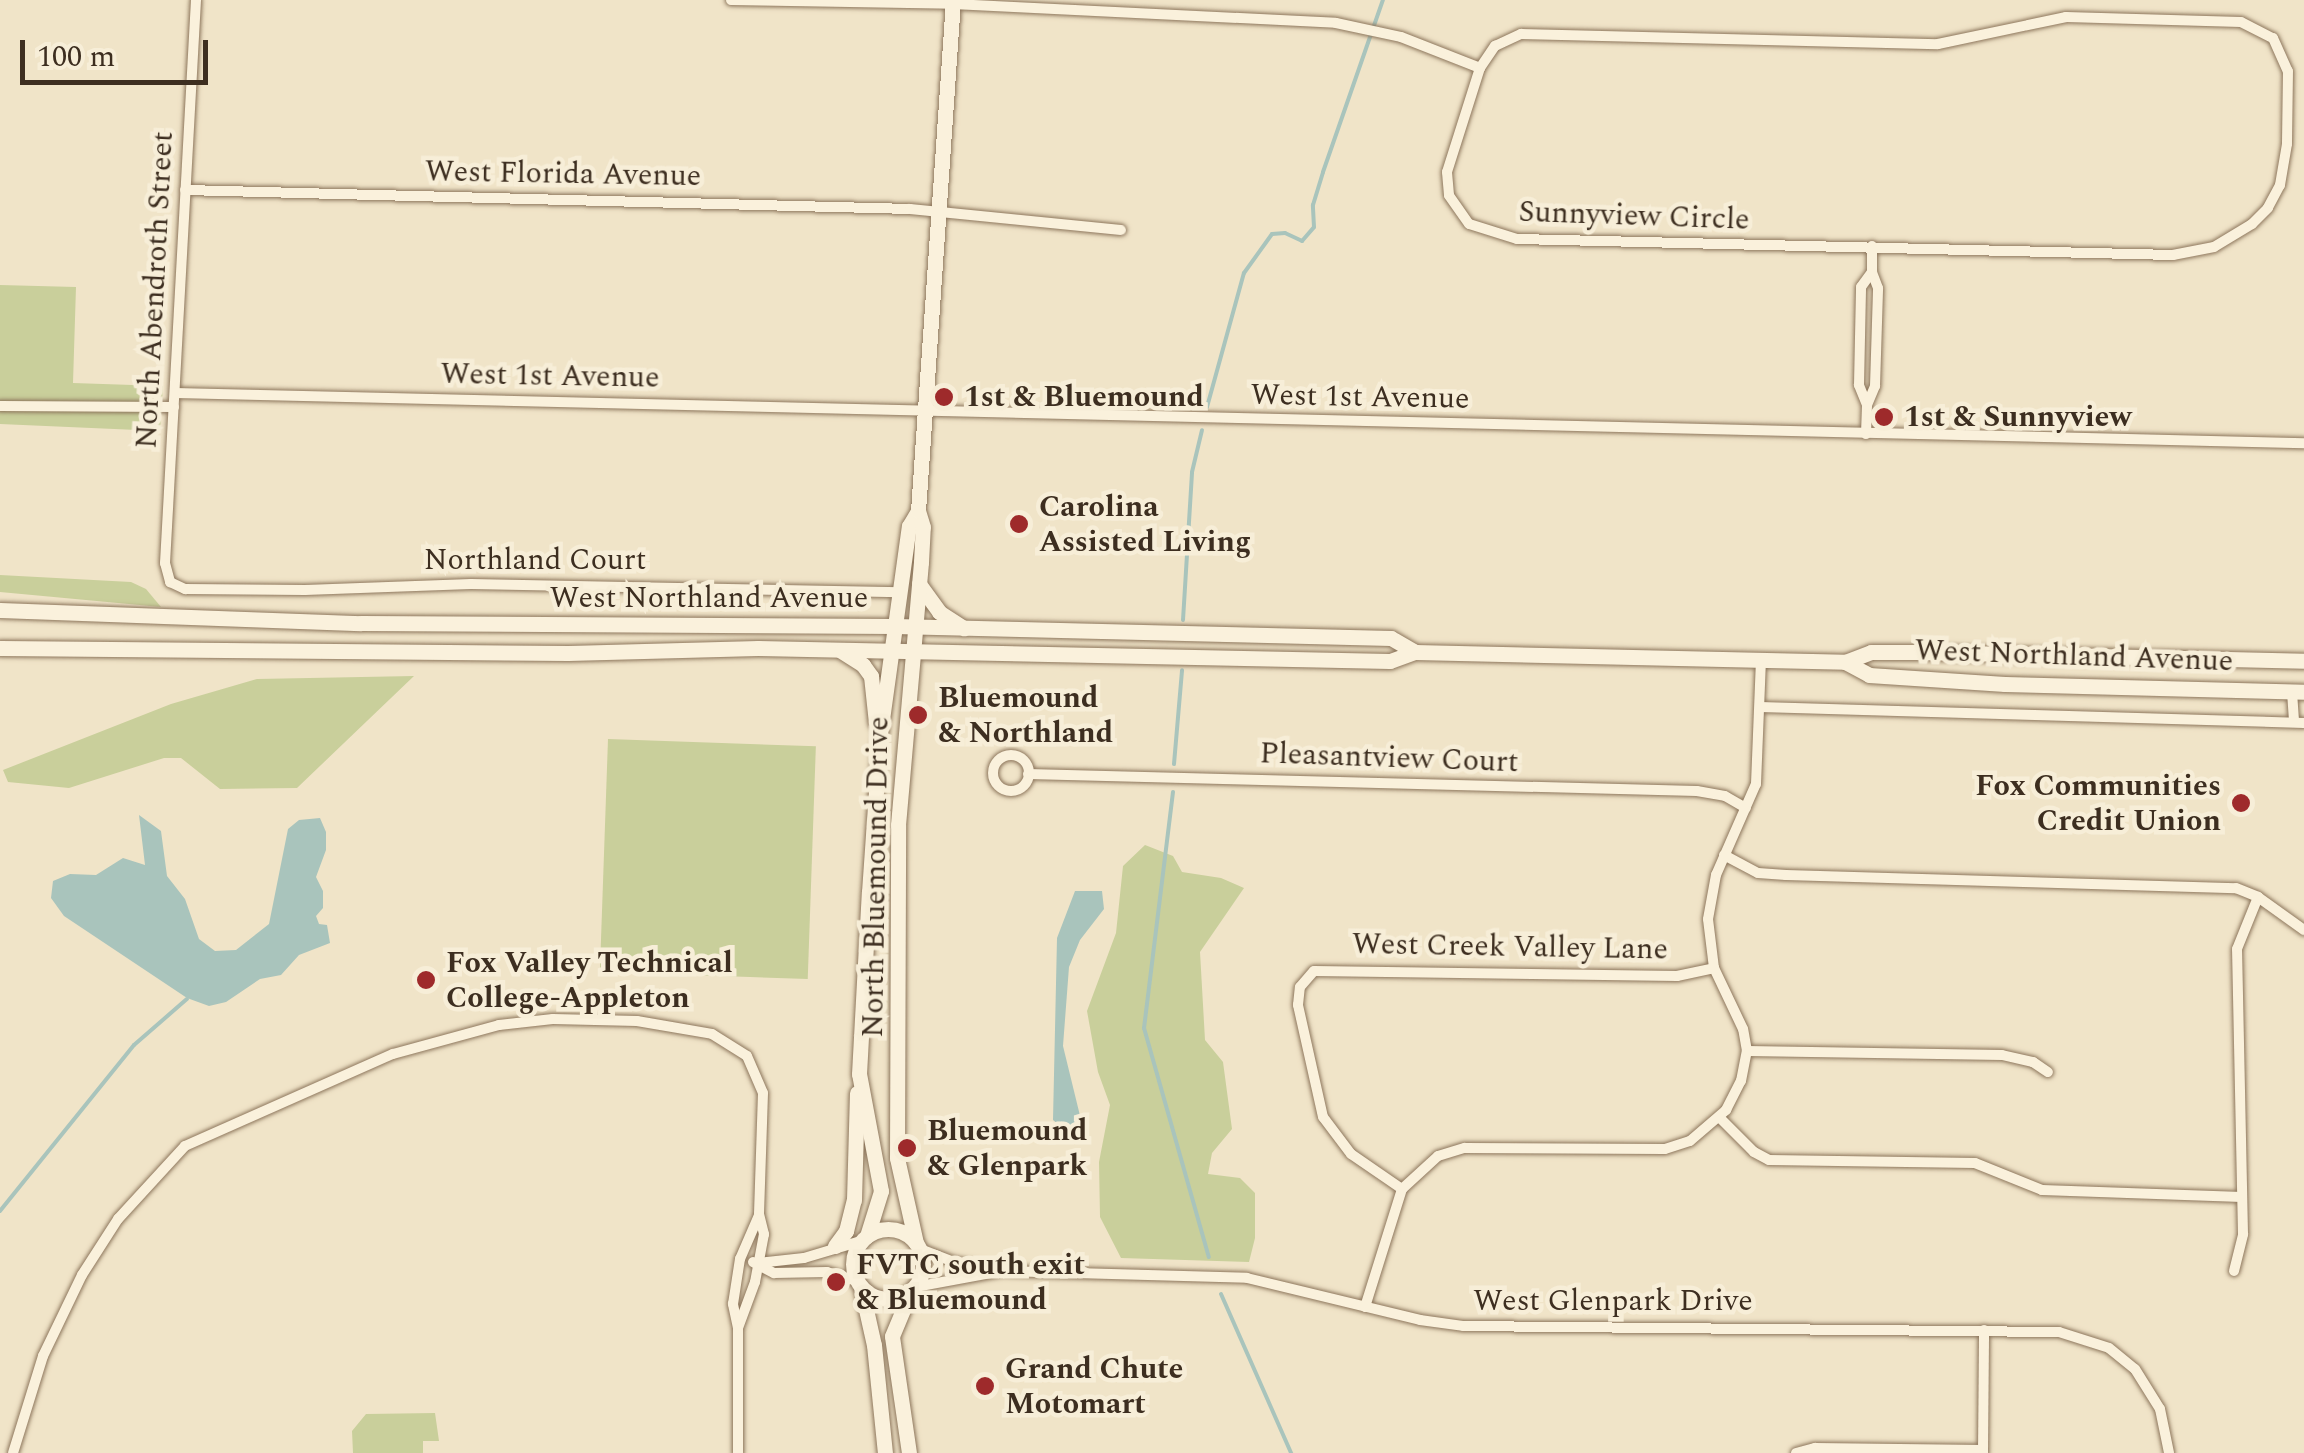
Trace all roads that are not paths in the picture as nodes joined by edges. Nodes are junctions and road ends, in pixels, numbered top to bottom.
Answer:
1 (196, 0) edge
2 (732, 0) edge
3 (953, 2) edge
4 (1480, 68) junction
5 (185, 190) junction
6 (939, 211) junction
7 (1121, 230) dead end
8 (1872, 246) junction
9 (1872, 272) junction
10 (175, 393) junction
11 (1867, 405) junction
12 (0, 406) edge
13 (174, 407) junction
14 (926, 412) junction
15 (1866, 434) junction
16 (2304, 443) edge
17 (918, 511) junction
18 (170, 582) joint
19 (919, 584) junction
20 (901, 592) junction
21 (0, 610) edge
22 (895, 626) junction
23 (914, 627) junction
24 (964, 628) junction
25 (0, 648) edge
26 (838, 649) junction
27 (892, 650) junction
28 (912, 651) junction
29 (1416, 652) junction
30 (1761, 660) junction
31 (2304, 661) edge
32 (1845, 662) junction
33 (2298, 692) edge
34 (1760, 707) junction
35 (2299, 722) edge
36 (880, 734) junction
37 (1028, 774) dead end
38 (1746, 808) junction
39 (1724, 855) junction
40 (2258, 897) junction
41 (2304, 930) edge
42 (1714, 968) junction
43 (1746, 1051) junction
44 (2048, 1072) dead end
45 (859, 1074) junction
46 (1720, 1118) junction
47 (1402, 1189) junction
48 (2242, 1197) junction
49 (760, 1214) junction
50 (864, 1239) junction
51 (836, 1246) junction
52 (918, 1246) junction
53 (740, 1259) junction
54 (758, 1263) junction
55 (1003, 1271) junction
56 (2234, 1271) dead end
57 (859, 1284) junction
58 (913, 1289) junction
59 (1366, 1307) junction
60 (738, 1328) junction
61 (1984, 1330) junction
62 (2169, 1449) edge
63 (1983, 1452) edge
64 (13, 1453) edge
65 (738, 1453) edge
66 (885, 1453) edge
67 (909, 1453) edge
68 (1796, 1453) edge

1 - 5 street, North Abendroth Street
2 - 3 street
3 - 4 street
3 - 6 main road, North Bluemound Drive
4 - 8 street, Sunnyview Circle
4 - 8 street, Sunnyview Circle
5 - 6 street, West Florida Avenue
5 - 10 street, North Abendroth Street
6 - 7 street, West Florida Avenue
6 - 14 main road, North Bluemound Drive
8 - 9 street
9 - 11 street
9 - 11 street
10 - 13 street, North Abendroth Street
10 - 14 street, West 1st Avenue
11 - 15 street
12 - 13 street
13 - 18 street, North Abendroth Street
14 - 15 street, West 1st Avenue
14 - 17 main road, North Bluemound Drive
15 - 16 street, West 1st Avenue
17 - 19 main road, North Bluemound Drive
17 - 20 main road, North Bluemound Drive
18 - 20 street, Northland Court
19 - 23 main road, North Bluemound Drive
19 - 24 main road
20 - 22 main road, North Bluemound Drive
21 - 22 main road, West Northland Avenue
22 - 23 main road, West Northland Avenue
22 - 27 main road, North Bluemound Drive
23 - 24 main road, West Northland Avenue
23 - 28 main road, North Bluemound Drive
24 - 29 main road, West Northland Avenue
25 - 26 main road, West Northland Avenue
26 - 27 main road, West Northland Avenue
26 - 36 main road
27 - 28 main road, West Northland Avenue
27 - 36 main road, North Bluemound Drive
28 - 29 main road, West Northland Avenue
28 - 52 main road, North Bluemound Drive
29 - 30 main road, West Northland Avenue
30 - 32 main road, West Northland Avenue
30 - 34 street
31 - 32 main road, West Northland Avenue
32 - 33 main road, West Northland Avenue
33 - 35 street
34 - 35 street
34 - 38 street
36 - 45 main road, North Bluemound Drive
37 - 38 street, Pleasantview Court
38 - 39 street
39 - 40 street
39 - 42 street
40 - 41 street
40 - 48 street
42 - 43 street
42 - 47 street, West Creek Valley Lane
43 - 44 street
43 - 46 street
45 - 50 main road, North Bluemound Drive
45 - 51 main road
46 - 47 street
46 - 48 street
47 - 59 street
48 - 56 street
49 - 53 street
49 - 54 street
49 - 64 street
50 - 51 street
50 - 52 main road
50 - 57 main road
51 - 54 street
52 - 55 street, West Glenpark Drive
52 - 58 main road
53 - 54 street
53 - 60 street
54 - 57 street
54 - 60 street
55 - 58 street, West Glenpark Drive
55 - 59 street, West Glenpark Drive
57 - 58 main road
57 - 66 main road
58 - 67 main road
59 - 61 street, West Glenpark Drive
60 - 65 street
61 - 62 street, West Glenpark Drive
61 - 63 street
63 - 68 street

